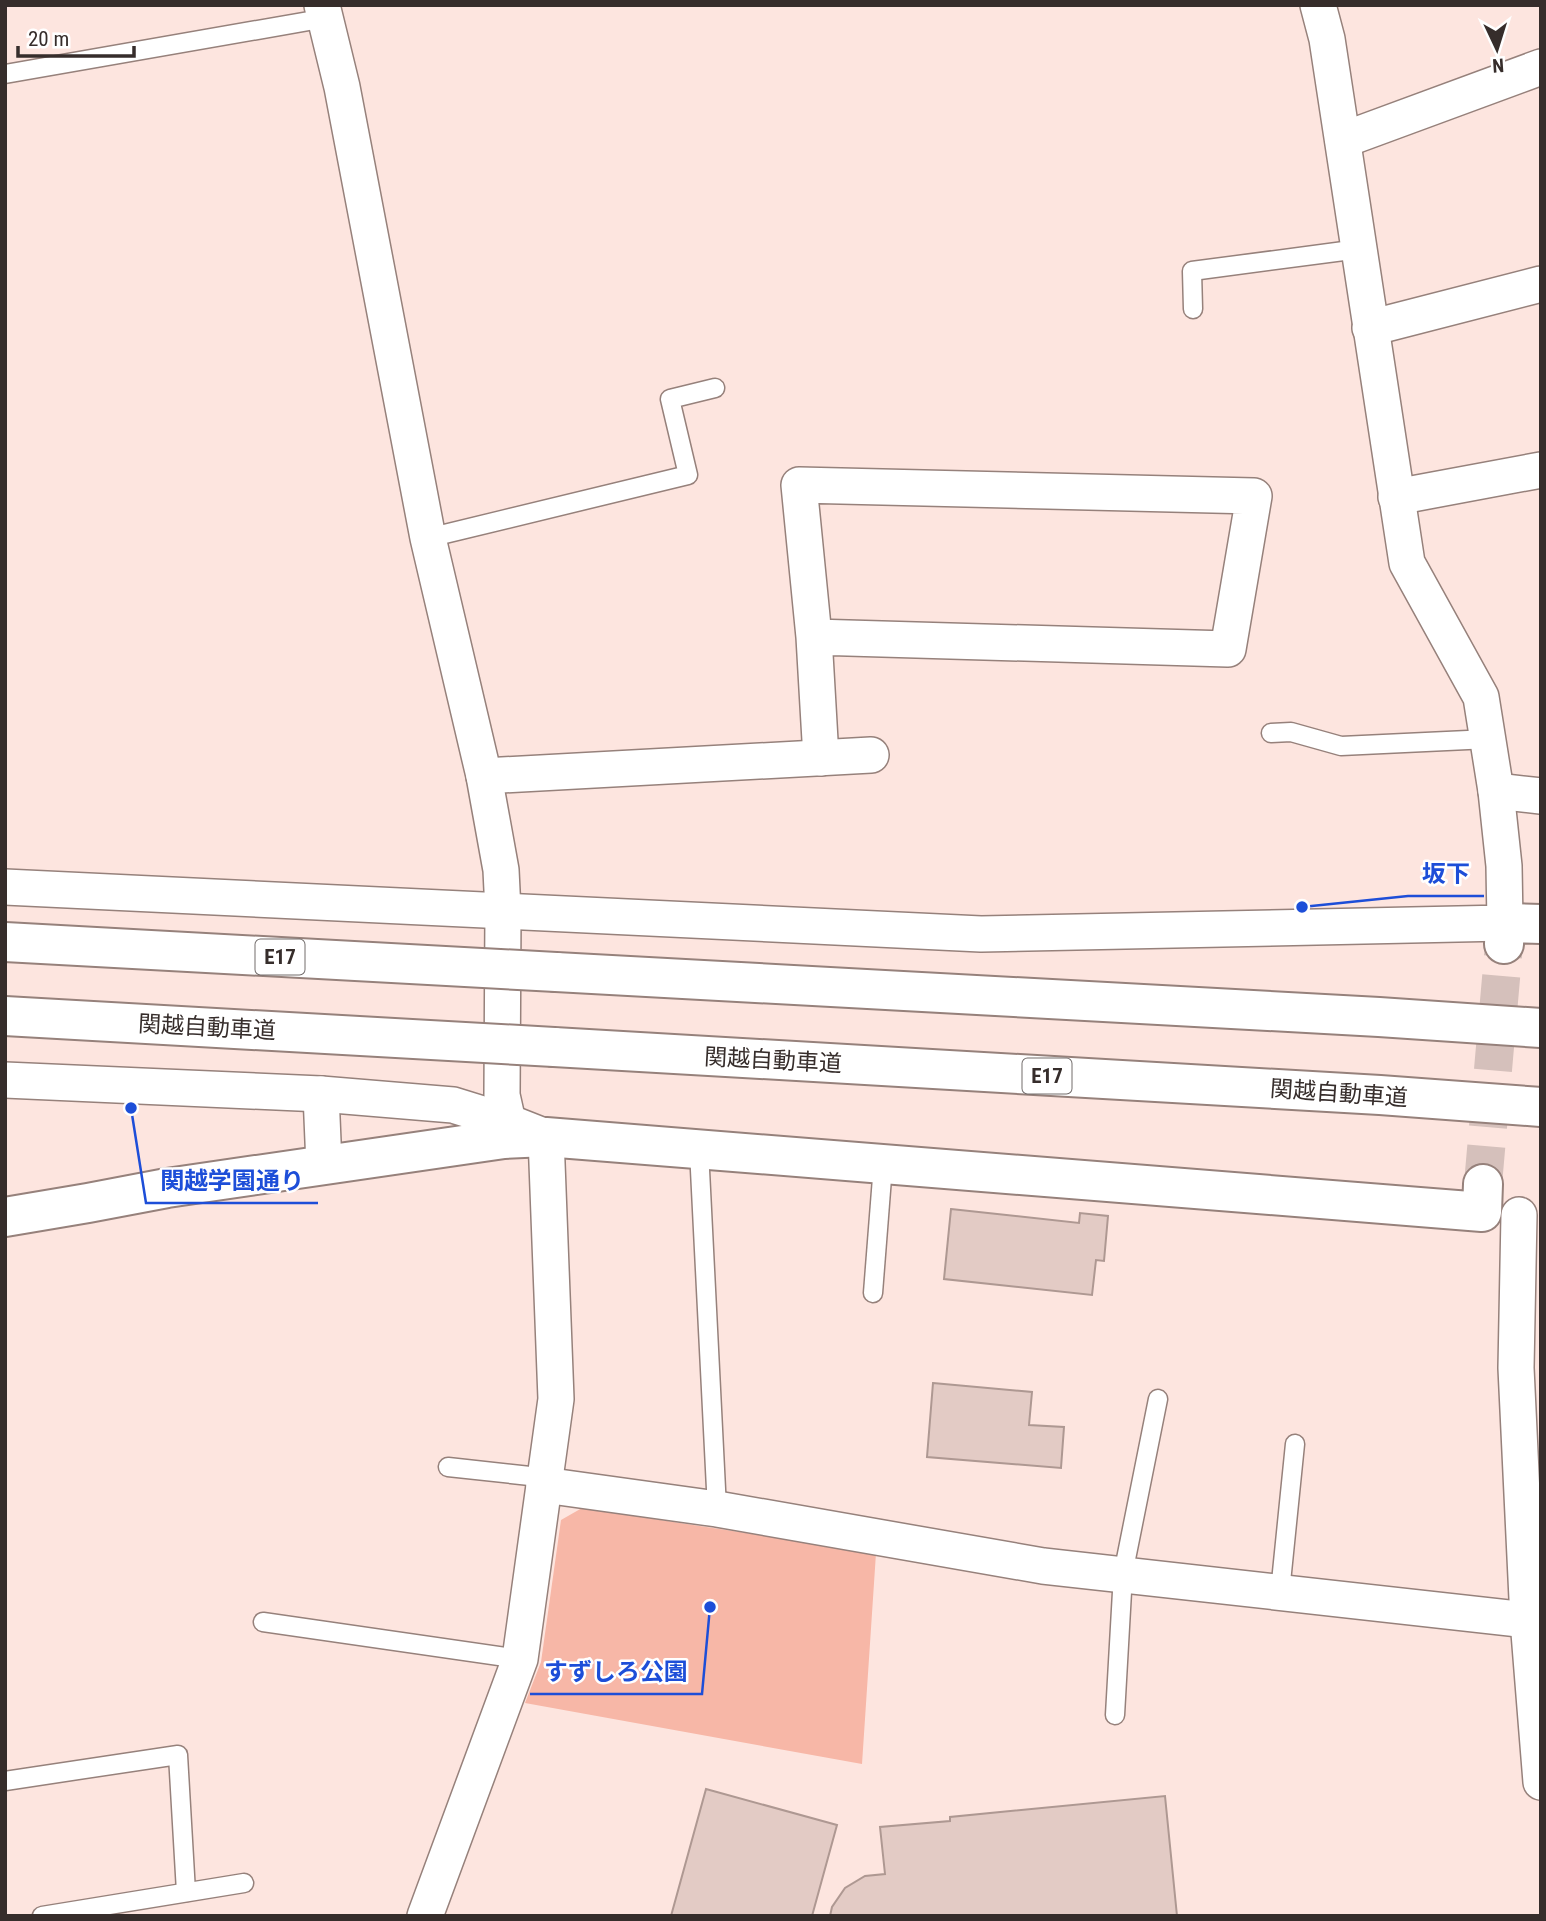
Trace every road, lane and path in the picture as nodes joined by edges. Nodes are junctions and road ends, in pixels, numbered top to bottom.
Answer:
1 (1318, 5) edge
2 (324, 12) edge
3 (1541, 67) edge
4 (5, 74) edge
5 (1343, 140) junction
6 (1359, 249) junction
7 (1541, 285) edge
8 (1193, 309) dead end
9 (1370, 328) junction
10 (715, 388) dead end
11 (1541, 470) edge
12 (1396, 497) junction
13 (428, 538) junction
14 (814, 637) junction
15 (1271, 733) dead end
16 (1489, 739) junction
17 (871, 755) dead end
18 (821, 758) junction
19 (484, 776) junction
20 (1496, 791) junction
21 (1541, 796) edge
22 (5, 887) edge
23 (503, 911) junction
24 (1516, 930) edge
25 (5, 942) edge
26 (5, 1016) edge
27 (1541, 1028) edge
28 (5, 1080) edge
29 (321, 1094) junction
30 (1541, 1107) edge
31 (508, 1122) junction
32 (546, 1137) junction
33 (699, 1150) junction
34 (324, 1165) junction
35 (883, 1165) junction
36 (1506, 1207) edge
37 (5, 1217) edge
38 (873, 1293) dead end
39 (1158, 1399) dead end
40 (1295, 1444) dead end
41 (449, 1467) dead end
42 (544, 1485) junction
43 (718, 1509) junction
44 (1123, 1574) junction
45 (1280, 1592) junction
46 (1528, 1620) junction
47 (263, 1622) dead end
48 (520, 1659) junction
49 (1115, 1716) dead end
50 (5, 1780) edge
51 (1541, 1782) edge
52 (244, 1883) dead end
53 (186, 1892) junction
54 (42, 1916) edge
55 (425, 1916) edge

1 - 5 street
2 - 4 lane
2 - 13 street
3 - 5 street
5 - 6 street
6 - 8 lane
6 - 9 street
7 - 9 street
9 - 12 street
10 - 13 lane
11 - 12 street
12 - 16 street
13 - 19 street
14 - 14 street
14 - 18 street
15 - 16 lane
16 - 20 street
17 - 18 street
18 - 19 street
19 - 23 street
20 - 21 street
20 - 24 street
22 - 23 street
23 - 24 street
23 - 31 street
25 - 27 main road, E17, bridge
26 - 30 main road, 関越自動車道 / E17, bridge
28 - 29 street
29 - 31 street
29 - 34 street
31 - 32 street
32 - 33 main road
32 - 34 main road
32 - 42 street
33 - 35 main road
33 - 43 lane
34 - 37 main road
35 - 36 main road
35 - 38 lane
36 - 46 street
39 - 44 lane
40 - 45 lane
41 - 42 lane
42 - 43 street
42 - 48 street
43 - 44 street
44 - 45 street
44 - 49 lane
45 - 46 street
46 - 51 street
47 - 48 lane
48 - 55 street
50 - 53 lane
52 - 53 lane
53 - 54 lane

